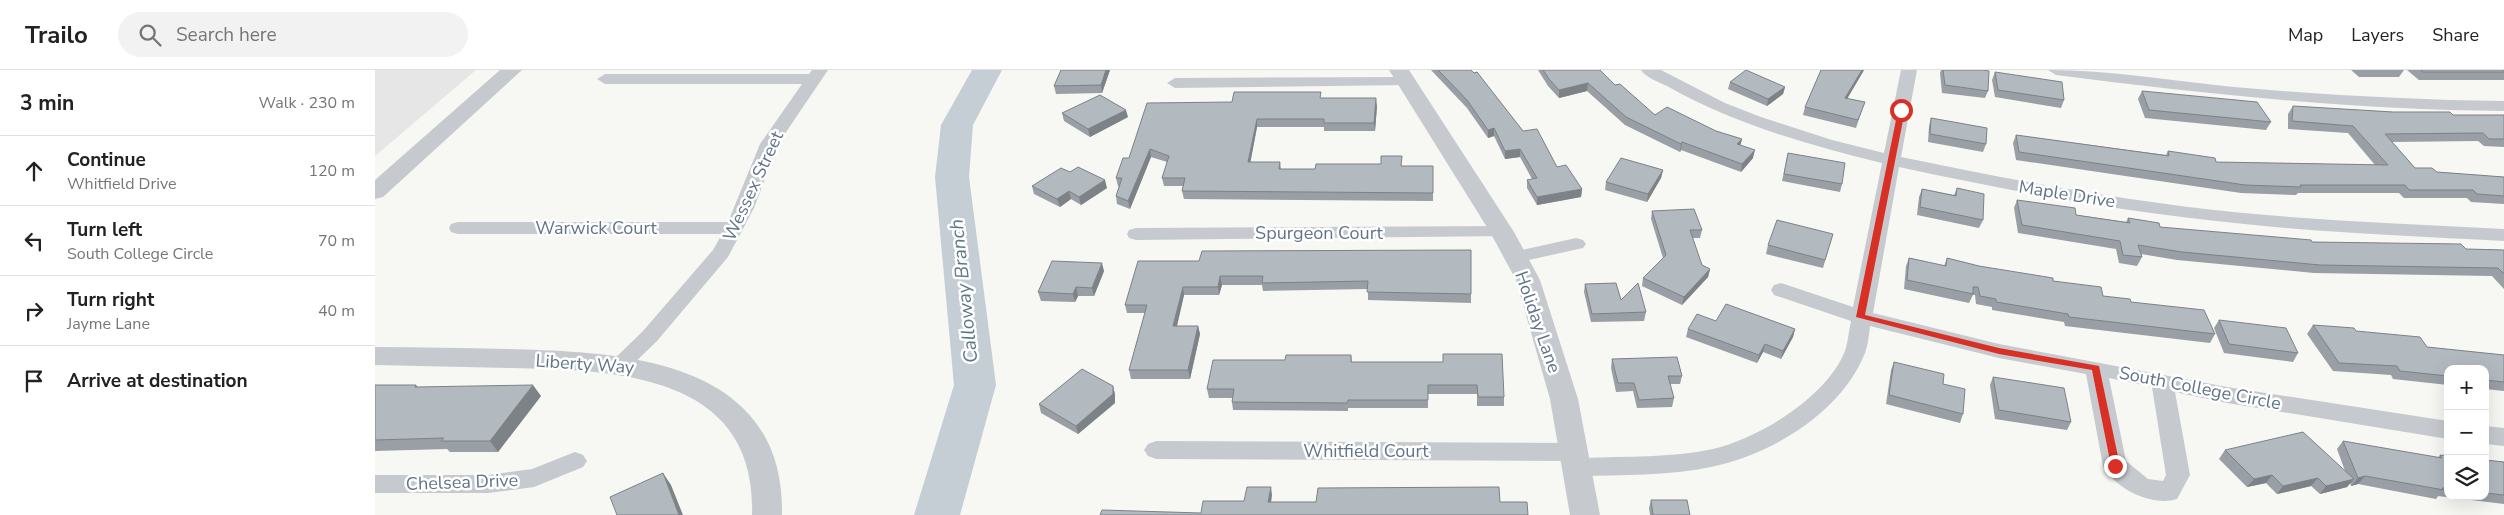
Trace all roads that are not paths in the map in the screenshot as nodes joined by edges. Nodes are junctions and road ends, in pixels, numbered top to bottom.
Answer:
1 (512, 70) edge
2 (1649, 70) edge
3 (1909, 70) edge
4 (2056, 70) edge
5 (817, 74) edge
6 (1402, 76) edge
7 (605, 79) dead end
8 (1175, 83) dead end
9 (2504, 106) edge
10 (1892, 160) junction
11 (375, 192) edge
12 (458, 228) dead end
13 (734, 228) junction
14 (1502, 232) junction
15 (1135, 234) dead end
16 (2504, 235) edge
17 (1576, 244) dead end
18 (1515, 257) junction
19 (1781, 290) dead end
20 (1861, 317) junction
21 (375, 356) edge
22 (619, 364) junction
23 (2096, 368) junction
24 (2162, 382) junction
25 (2444, 429) edge
26 (2489, 435) edge
27 (2504, 437) edge
28 (1156, 450) dead end
29 (1577, 459) junction
30 (575, 461) dead end
31 (375, 484) edge
32 (767, 515) edge
33 (1585, 515) edge

1 - 11 street
2 - 10 street, Maple Drive
3 - 10 street, Whitfield Court
4 - 9 street
5 - 7 street
5 - 13 street, Wessex Street
6 - 8 street
6 - 14 street, Holiday Lane
10 - 16 street, Maple Drive
10 - 20 street, Whitfield Court
12 - 13 street, Warwick Court
13 - 22 street, Wessex Street
14 - 15 street, Spurgeon Court
14 - 18 street, Holiday Lane
17 - 18 street
18 - 29 street, Holiday Lane
19 - 20 street, South College Circle
20 - 23 street, South College Circle
20 - 29 street, Whitfield Court
21 - 22 street, Liberty Way
22 - 32 street, Liberty Way
23 - 24 street, South College Circle
23 - 24 street
24 - 25 street, South College Circle
26 - 27 street
28 - 29 street, Whitfield Court
29 - 33 street, Holiday Lane
30 - 31 street, Chelsea Drive

